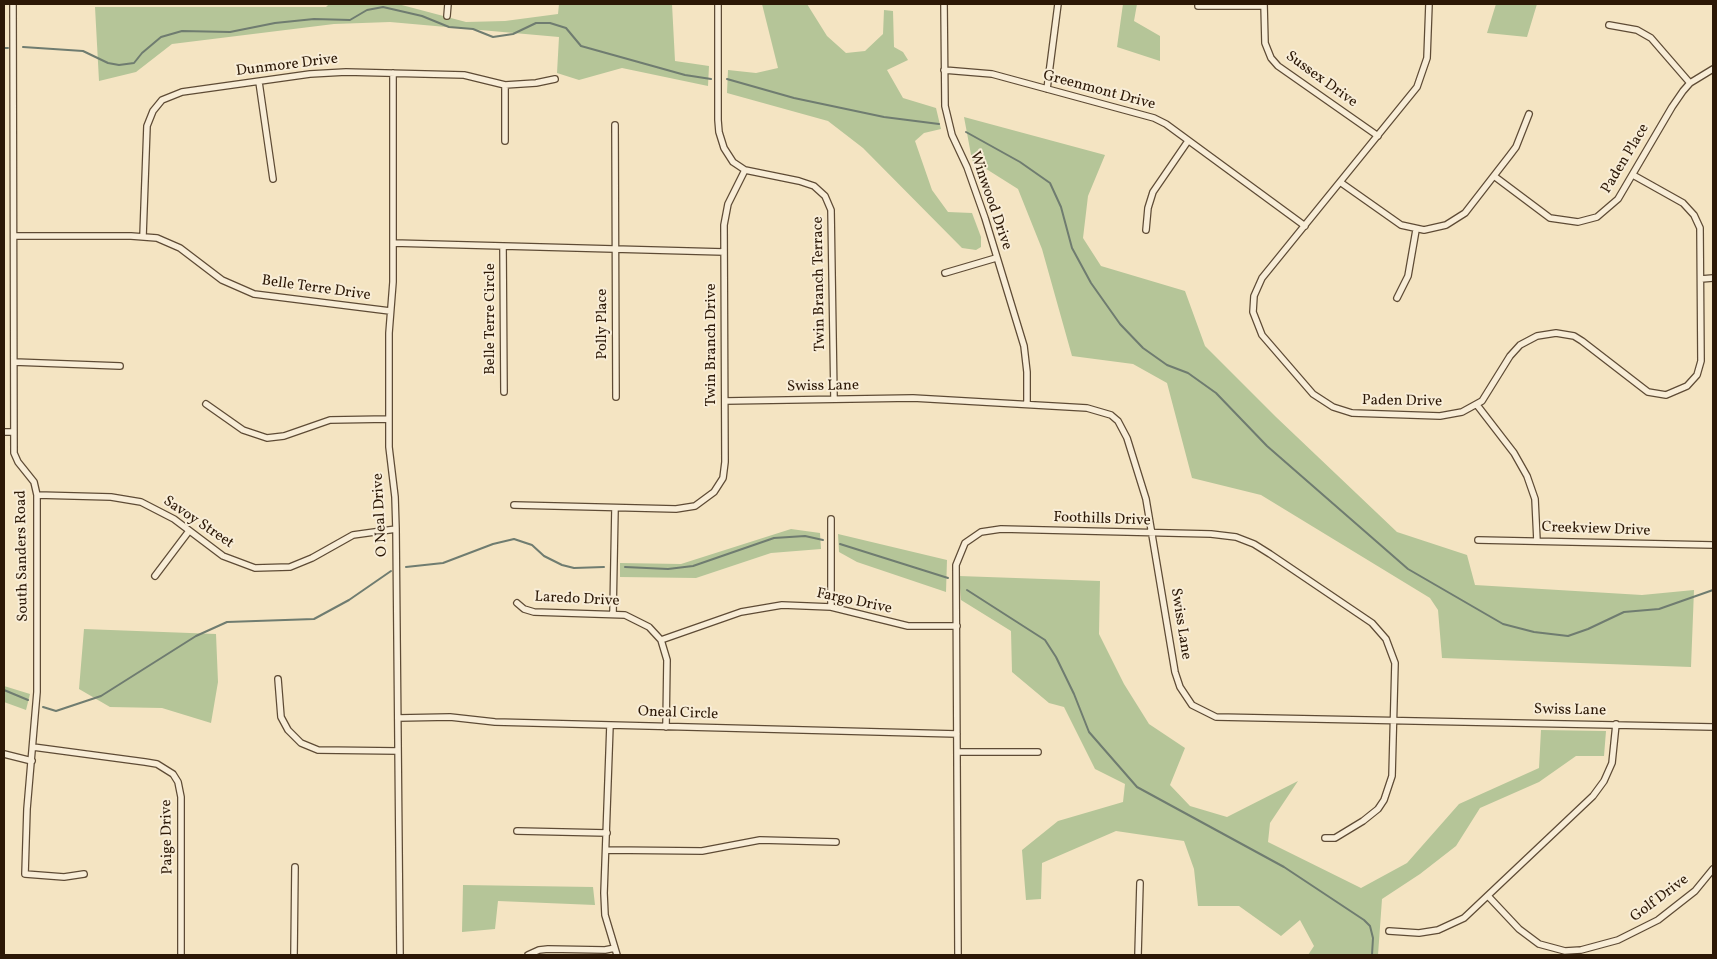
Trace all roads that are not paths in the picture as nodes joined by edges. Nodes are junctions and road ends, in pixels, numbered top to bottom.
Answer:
1 (13, 4) edge
2 (448, 4) edge
3 (718, 4) edge
4 (944, 4) edge
5 (1058, 4) edge
6 (1429, 4) edge
7 (1264, 5) edge
8 (1198, 6) dead end
9 (447, 16) dead end
10 (1609, 24) dead end
11 (1713, 69) edge
12 (944, 70) junction
13 (393, 73) junction
14 (555, 78) dead end
15 (258, 82) junction
16 (1690, 83) junction
17 (505, 85) junction
18 (1047, 89) junction
19 (1529, 114) dead end
20 (615, 125) dead end
21 (1378, 136) junction
22 (505, 141) dead end
23 (1188, 141) junction
24 (745, 170) junction
25 (1632, 175) junction
26 (1494, 176) junction
27 (273, 179) dead end
28 (1340, 182) junction
29 (1305, 226) junction
30 (1146, 230) dead end
31 (1416, 230) junction
32 (14, 236) junction
33 (143, 236) junction
34 (393, 243) junction
35 (504, 246) junction
36 (615, 251) junction
37 (724, 252) junction
38 (996, 258) junction
39 (945, 273) dead end
40 (1713, 278) edge
41 (1701, 279) junction
42 (1397, 298) dead end
43 (390, 311) junction
44 (14, 362) junction
45 (120, 366) dead end
46 (504, 392) dead end
47 (616, 397) dead end
48 (834, 399) junction
49 (725, 401) junction
50 (206, 404) dead end
51 (1026, 404) junction
52 (1477, 405) junction
53 (388, 419) junction
54 (4, 432) edge
55 (14, 432) junction
56 (37, 495) junction
57 (514, 504) dead end
58 (615, 508) junction
59 (831, 519) dead end
60 (396, 529) junction
61 (188, 531) junction
62 (1153, 534) junction
63 (1478, 540) dead end
64 (1537, 541) junction
65 (1713, 545) edge
66 (155, 576) dead end
67 (517, 603) dead end
68 (831, 607) junction
69 (613, 613) junction
70 (957, 626) junction
71 (661, 640) junction
72 (278, 680) dead end
73 (398, 718) junction
74 (1394, 720) junction
75 (1616, 724) junction
76 (610, 725) junction
77 (666, 727) junction
78 (1713, 727) edge
79 (957, 734) junction
80 (33, 747) junction
81 (398, 751) junction
82 (957, 752) junction
83 (1038, 752) dead end
84 (4, 754) edge
85 (32, 761) junction
86 (517, 831) dead end
87 (607, 833) junction
88 (1325, 838) dead end
89 (836, 842) dead end
90 (606, 850) junction
91 (295, 866) dead end
92 (1713, 869) edge
93 (84, 874) dead end
94 (1140, 883) dead end
95 (1488, 896) junction
96 (1389, 931) dead end
97 (615, 948) junction
98 (181, 955) edge
99 (294, 955) edge
100 (400, 955) edge
101 (528, 955) edge
102 (617, 955) edge
103 (958, 955) edge
104 (1138, 955) edge

1 - 32 street, South Sanders Road
2 - 9 street
3 - 24 street
4 - 12 street, Winwood Drive
5 - 18 street
6 - 21 street, Paden Drive
7 - 8 street
7 - 21 street, Sussex Drive
10 - 16 street
11 - 16 street, Paden Place
12 - 18 street, Greenmont Drive
12 - 38 street, Winwood Drive
13 - 15 street, Dunmore Drive
13 - 17 street, Dunmore Drive
13 - 34 street, O Neal Drive
14 - 17 street, Dunmore Drive
15 - 27 street
15 - 33 street, Dunmore Drive
16 - 25 street, Paden Place
17 - 22 street
18 - 23 street, Greenmont Drive
19 - 26 street
20 - 36 street, Polly Place
21 - 28 street, Paden Drive
23 - 29 street, Greenmont Drive
23 - 30 street
24 - 37 street, Twin Branch Drive
24 - 48 street, Twin Branch Terrace
25 - 26 street, Paden Place
25 - 41 street
26 - 31 street
28 - 29 street, Paden Drive
28 - 31 street
29 - 52 street, Paden Drive
31 - 42 street
32 - 33 street, Belle Terre Drive
32 - 44 street, South Sanders Road
33 - 43 street, Belle Terre Drive
34 - 35 street
34 - 43 street, O Neal Drive
35 - 36 street
35 - 46 street, Belle Terre Circle
36 - 37 street
36 - 47 street, Polly Place
37 - 49 street, Twin Branch Drive
38 - 39 street
38 - 51 street, Winwood Drive
40 - 41 street
41 - 52 street
43 - 53 street, O Neal Drive
44 - 45 street
44 - 55 street, South Sanders Road
48 - 49 street, Swiss Lane
48 - 51 street, Swiss Lane
49 - 58 street, Twin Branch Drive
50 - 53 street
51 - 62 street, Swiss Lane
52 - 64 street
53 - 60 street, O Neal Drive
54 - 55 street
55 - 56 street, South Sanders Road
56 - 61 street, Savoy Street
56 - 80 street, South Sanders Road
57 - 58 street, Twin Branch Drive
58 - 69 street
59 - 68 street
60 - 61 street, Savoy Street
60 - 73 street, O Neal Drive
61 - 66 street
62 - 70 street, Foothills Drive
62 - 74 street, Foothills Drive
62 - 74 street, Swiss Lane
63 - 64 street, Creekview Drive
64 - 65 street, Creekview Drive
67 - 69 street, Laredo Drive
68 - 70 street, Fargo Drive
68 - 71 street, Fargo Drive
69 - 71 street, Laredo Drive
70 - 79 street, Foothills Drive
71 - 77 street
72 - 81 street
73 - 76 street, Oneal Circle
73 - 81 street, O Neal Drive
74 - 75 street, Swiss Lane
74 - 88 street, Foothills Drive
75 - 78 street, Swiss Lane
75 - 95 street
76 - 77 street, Oneal Circle
76 - 87 street
77 - 79 street, Oneal Circle
79 - 82 street, Foothills Drive
80 - 85 street, South Sanders Road
80 - 98 street, Paige Drive
81 - 100 street, O Neal Drive
82 - 83 street
82 - 103 street, Foothills Drive
84 - 85 street
85 - 93 street, South Sanders Road
86 - 87 street
87 - 90 street
89 - 90 street
90 - 97 street
91 - 99 street
92 - 95 street, Golf Drive
94 - 104 street
95 - 96 street
97 - 101 street
97 - 102 street

